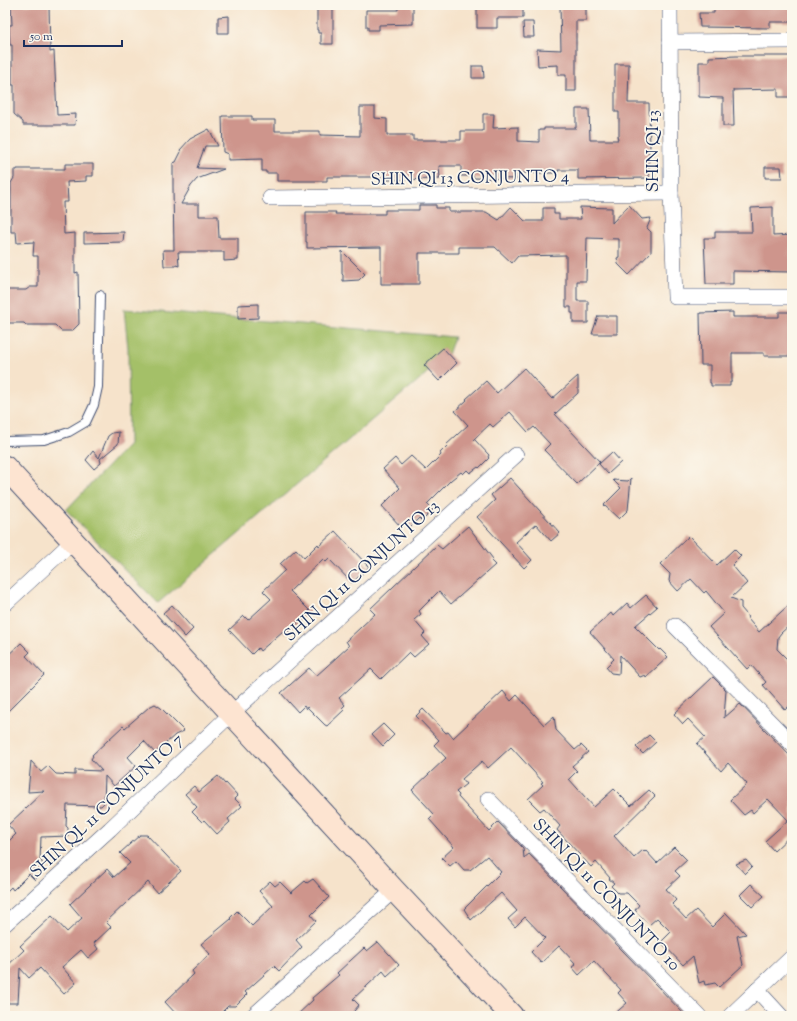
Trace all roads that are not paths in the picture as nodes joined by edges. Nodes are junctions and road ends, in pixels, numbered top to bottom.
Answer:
1 (670, 5) edge
2 (792, 41) edge
3 (670, 42) junction
4 (671, 193) junction
5 (270, 198) dead end
6 (100, 295) dead end
7 (792, 297) edge
8 (5, 441) edge
9 (516, 456) dead end
10 (5, 467) edge
11 (73, 540) junction
12 (5, 604) edge
13 (675, 626) dead end
14 (232, 713) junction
15 (792, 744) edge
16 (488, 799) dead end
17 (394, 890) junction
18 (5, 924) edge
19 (792, 957) edge
20 (757, 990) junction
21 (253, 1016) edge
22 (512, 1016) edge
23 (699, 1016) edge
24 (730, 1016) edge
25 (781, 1016) edge

1 - 3 street, SHIN QI 13
2 - 3 street
3 - 4 street, SHIN QI 13
4 - 5 street, SHIN QI 13 CONJUNTO 4
4 - 7 street, SHIN QI 13
6 - 8 lane
9 - 14 street, SHIN QI 11 CONJUNTO 13
10 - 11 street
11 - 12 street
11 - 14 street
13 - 15 street
14 - 17 street
14 - 18 street, SHIN QL 11 CONJUNTO 7
16 - 23 street, SHIN QI 11 CONJUNTO 10
17 - 21 street
17 - 22 street
19 - 20 street
20 - 24 street
20 - 25 street

